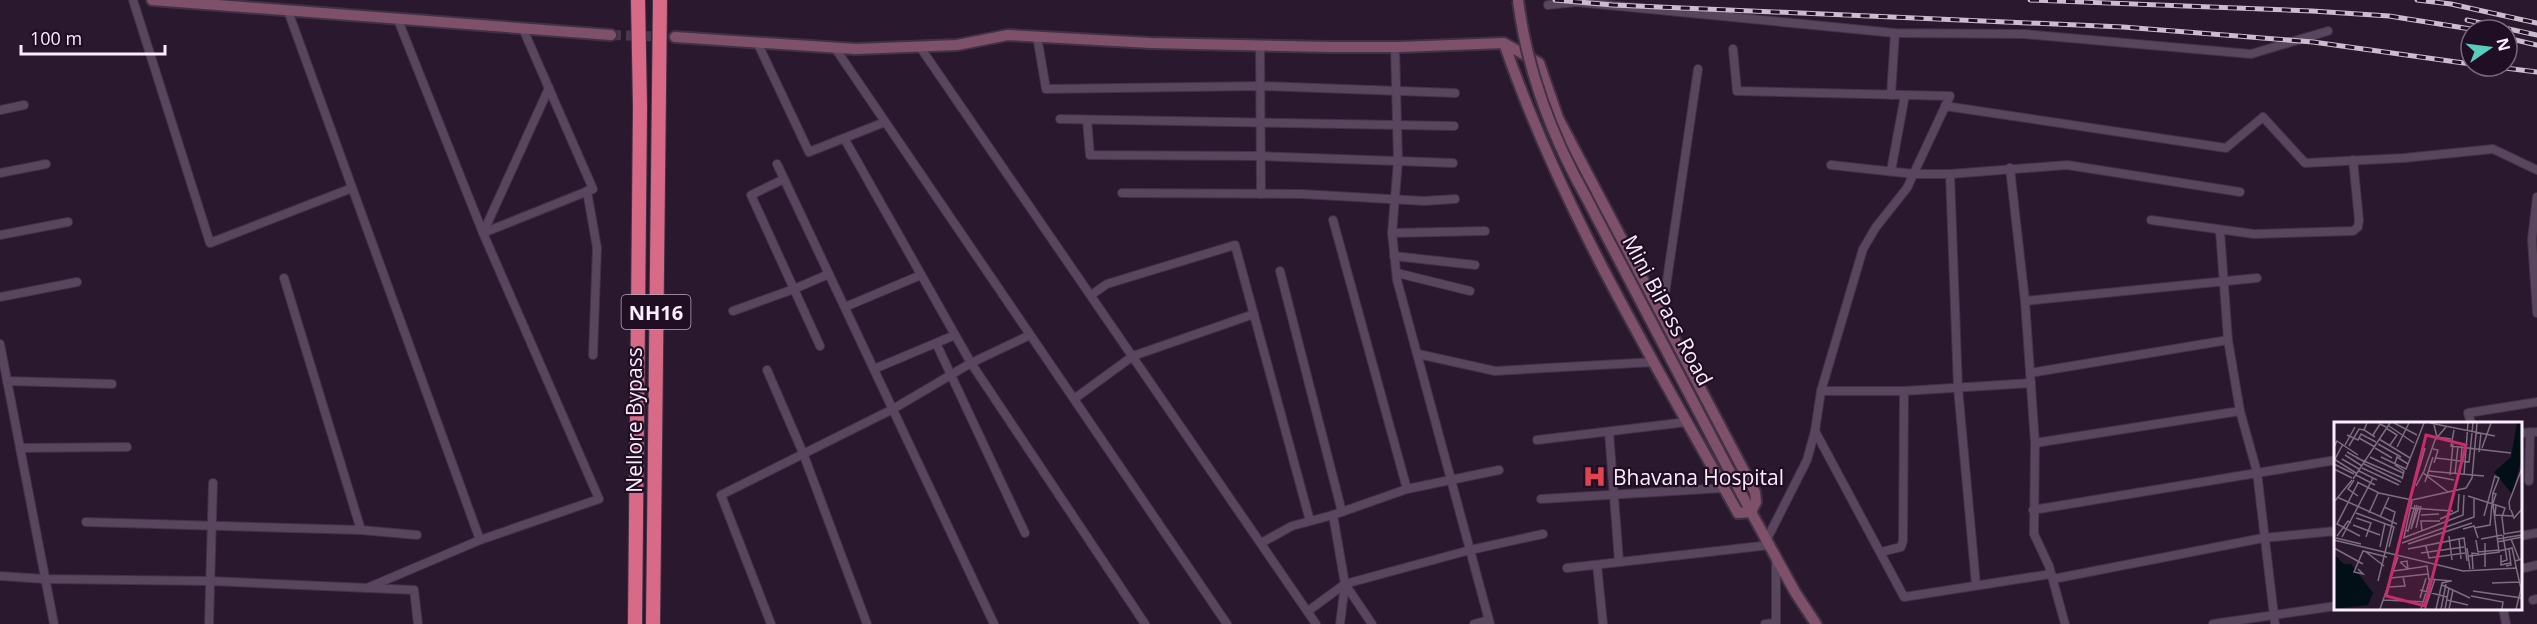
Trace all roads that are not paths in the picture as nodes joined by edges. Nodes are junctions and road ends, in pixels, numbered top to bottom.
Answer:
1 (133, 0) edge
2 (152, 0) edge
3 (638, 0) edge
4 (660, 0) edge
5 (1518, 0) edge
6 (1548, 5) dead end
7 (288, 12) junction
8 (398, 20) junction
9 (523, 29) junction
10 (2328, 31) dead end
11 (1895, 33) junction
12 (610, 35) tunnel mouth
13 (1038, 36) junction
14 (675, 37) tunnel mouth
15 (757, 42) junction
16 (1504, 43) junction
17 (1260, 45) junction
18 (920, 47) junction
19 (1395, 47) junction
20 (835, 48) junction
21 (1733, 49) dead end
22 (1698, 69) dead end
23 (1261, 86) junction
24 (549, 88) junction
25 (1396, 91) junction
26 (1455, 93) dead end
27 (1891, 95) junction
28 (1905, 95) junction
29 (24, 105) dead end
30 (1945, 106) junction
31 (0, 110) edge
32 (1060, 119) dead end
33 (1087, 120) junction
34 (885, 122) junction
35 (1261, 123) junction
36 (1396, 125) junction
37 (1454, 126) dead end
38 (844, 138) junction
39 (1261, 156) junction
40 (2353, 160) junction
41 (1398, 161) junction
42 (1453, 163) dead end
43 (46, 164) dead end
44 (777, 164) dead end
45 (1831, 165) dead end
46 (2010, 168) junction
47 (2537, 170) edge
48 (1891, 171) junction
49 (0, 173) edge
50 (1914, 174) junction
51 (1950, 174) junction
52 (784, 179) junction
53 (352, 188) junction
54 (587, 191) junction
55 (2240, 192) dead end
56 (1122, 193) dead end
57 (1261, 194) junction
58 (2537, 197) edge
59 (1394, 199) junction
60 (1455, 199) dead end
61 (1333, 220) dead end
62 (2151, 220) dead end
63 (68, 222) dead end
64 (1485, 231) dead end
65 (2220, 231) junction
66 (483, 233) junction
67 (1392, 233) junction
68 (0, 235) edge
69 (1394, 256) junction
70 (1475, 265) dead end
71 (1280, 271) dead end
72 (1397, 273) junction
73 (829, 274) junction
74 (921, 275) junction
75 (284, 278) dead end
76 (2257, 278) dead end
77 (2223, 280) junction
78 (77, 282) dead end
79 (794, 290) junction
80 (1470, 291) dead end
81 (1091, 295) junction
82 (0, 297) edge
83 (2025, 301) junction
84 (845, 307) junction
85 (733, 311) dead end
86 (2537, 313) edge
87 (1254, 314) junction
88 (1662, 316) junction
89 (1030, 334) junction
90 (955, 335) junction
91 (2228, 339) junction
92 (936, 343) junction
93 (0, 344) edge
94 (820, 346) dead end
95 (1418, 354) junction
96 (593, 355) dead end
97 (1133, 356) junction
98 (1654, 362) junction
99 (971, 363) junction
100 (874, 369) junction
101 (767, 370) dead end
102 (2030, 373) junction
103 (951, 375) junction
104 (7, 381) junction
105 (2031, 383) junction
106 (112, 384) dead end
107 (1958, 388) junction
108 (1821, 391) junction
109 (1904, 391) junction
110 (1074, 399) junction
111 (2537, 402) edge
112 (893, 409) junction
113 (2240, 411) junction
114 (1687, 422) junction
115 (2471, 422) edge
116 (1815, 431) junction
117 (1609, 432) junction
118 (2533, 432) edge
119 (1537, 440) dead end
120 (2035, 443) junction
121 (127, 447) dead end
122 (20, 448) junction
123 (803, 453) junction
124 (2334, 460) edge
125 (2524, 469) edge
126 (1498, 470) dead end
127 (2257, 472) junction
128 (1451, 480) junction
129 (2529, 481) dead end
130 (213, 483) dead end
131 (1724, 488) junction
132 (1407, 489) junction
133 (1614, 495) junction
134 (1541, 499) dead end
135 (2033, 510) junction
136 (1342, 512) junction
137 (1751, 512) junction
138 (1333, 515) junction
139 (1310, 521) junction
140 (86, 522) dead end
141 (211, 525) junction
142 (361, 530) junction
143 (2334, 531) edge
144 (2537, 532) edge
145 (1025, 533) dead end
146 (1543, 534) dead end
147 (417, 535) dead end
148 (2522, 536) edge
149 (2263, 538) junction
150 (480, 540) junction
151 (1768, 542) junction
152 (1261, 543) junction
153 (1470, 550) junction
154 (1881, 552) junction
155 (1776, 556) junction
156 (1619, 561) junction
157 (1597, 565) junction
158 (2537, 565) edge
159 (1566, 568) dead end
160 (2522, 568) edge
161 (0, 576) edge
162 (2052, 577) junction
163 (45, 579) junction
164 (210, 581) junction
165 (1345, 584) junction
166 (1976, 585) junction
167 (367, 588) junction
168 (2334, 606) edge
169 (1805, 609) junction
170 (2503, 609) edge
171 (1308, 611) junction
172 (2273, 614) junction
173 (1489, 622) edge
174 (1776, 623) edge
175 (54, 624) edge
176 (209, 624) edge
177 (418, 624) edge
178 (635, 624) edge
179 (653, 624) edge
180 (771, 624) edge
181 (867, 624) edge
182 (994, 624) edge
183 (1144, 624) edge
184 (1227, 624) edge
185 (1317, 624) edge
186 (1340, 624) edge
187 (1372, 624) edge
188 (1474, 624) edge
189 (1603, 624) edge
190 (1765, 624) edge
191 (1809, 624) edge
192 (1816, 624) edge
193 (2065, 624) edge
194 (2213, 624) edge
195 (2274, 624) edge
196 (2506, 624) edge

1 - 53 street
2 - 7 street
3 - 178 highway, Nellore Bypass / NH16
4 - 179 highway, Nellore Bypass / NH16
5 - 137 street, Mini BiPass Road, bridge
6 - 11 street
7 - 8 street
7 - 53 street
8 - 9 street
8 - 66 street
9 - 12 street
9 - 24 street
10 - 11 street
11 - 27 street
13 - 17 street
13 - 18 street
13 - 23 street
14 - 15 street
15 - 20 street
15 - 38 street
16 - 19 street
16 - 88 street
16 - 98 street
17 - 19 street
17 - 23 street
18 - 20 street
18 - 81 street
19 - 25 street
20 - 34 street
21 - 27 street
22 - 88 street
23 - 25 street
23 - 35 street
24 - 54 street
24 - 66 street
25 - 26 street
25 - 36 street
27 - 28 street
28 - 30 street
28 - 48 street
29 - 31 street
30 - 40 street
30 - 50 street
32 - 33 street
33 - 35 street
33 - 39 street
34 - 38 street
34 - 89 street
35 - 36 street
35 - 39 street
36 - 37 street
36 - 41 street
38 - 74 street
39 - 41 street
39 - 57 street
40 - 47 street
40 - 65 street
41 - 42 street
41 - 59 street
43 - 49 street
44 - 52 street
45 - 48 street
46 - 51 street
46 - 55 street
46 - 83 street
48 - 50 street
50 - 51 street
50 - 108 street
51 - 107 street
52 - 73 street
52 - 79 street
53 - 150 street
54 - 66 street
54 - 96 street
56 - 57 street
57 - 59 street
58 - 86 street
59 - 60 street
59 - 67 street
61 - 132 street
62 - 65 street
63 - 68 street
64 - 67 street
65 - 77 street
66 - 150 street
67 - 69 street
69 - 70 street
69 - 72 street
71 - 136 street
72 - 80 street
72 - 95 street
73 - 79 street
73 - 84 street
74 - 84 street
74 - 90 street
75 - 142 street
76 - 77 street
77 - 83 street
77 - 91 street
78 - 82 street
79 - 85 street
79 - 94 street
81 - 87 street
81 - 97 street
83 - 102 street
84 - 100 street
87 - 97 street
87 - 139 street
88 - 137 street
89 - 99 street
89 - 110 street
90 - 92 street
90 - 99 street
91 - 102 street
91 - 113 street
92 - 100 street
92 - 103 street
93 - 104 street
95 - 98 street
95 - 128 street
97 - 110 street
97 - 152 street
98 - 114 street
99 - 103 street
99 - 183 street
100 - 112 street
101 - 123 street
102 - 105 street
103 - 112 street
103 - 145 street
104 - 106 street
104 - 122 street
105 - 107 street
105 - 120 street
107 - 109 street
107 - 166 street
108 - 109 street
108 - 116 street
109 - 154 street
110 - 184 street
111 - 115 street
112 - 123 street
112 - 182 street
113 - 120 street
113 - 127 street
114 - 117 street
114 - 131 street
116 - 151 street
116 - 154 street
117 - 119 street
117 - 133 street
118 - 125 street
120 - 135 street
121 - 122 street
122 - 163 street
123 - 180 street
123 - 181 street
124 - 127 street
125 - 129 street
126 - 128 street
127 - 135 street
127 - 149 street
128 - 132 street
128 - 153 street
130 - 141 street
131 - 133 street
131 - 137 street
132 - 136 street
133 - 134 street
133 - 156 street
135 - 162 street
136 - 138 street
137 - 151 street, Mini BiPass Road
138 - 139 street
138 - 165 street
139 - 152 street
140 - 141 street
141 - 142 street
141 - 164 street
142 - 147 street
143 - 149 street
144 - 148 street
146 - 153 street
149 - 162 street
149 - 172 street
150 - 167 street
151 - 155 street, Mini BiPass Road
151 - 156 street
152 - 171 street
153 - 165 street
153 - 173 street
154 - 166 street
155 - 169 street, Mini BiPass Road
155 - 174 street
156 - 157 street
157 - 159 street
157 - 189 street
158 - 160 street
161 - 163 street
162 - 166 street
162 - 193 street
163 - 164 street
163 - 175 street
164 - 167 street
164 - 176 street
165 - 171 street
165 - 186 street
165 - 187 street
167 - 177 street
168 - 172 street
169 - 191 street
169 - 192 street, Mini BiPass Road
170 - 196 street
171 - 185 street
172 - 194 street
172 - 195 street
173 - 188 street
174 - 190 street

